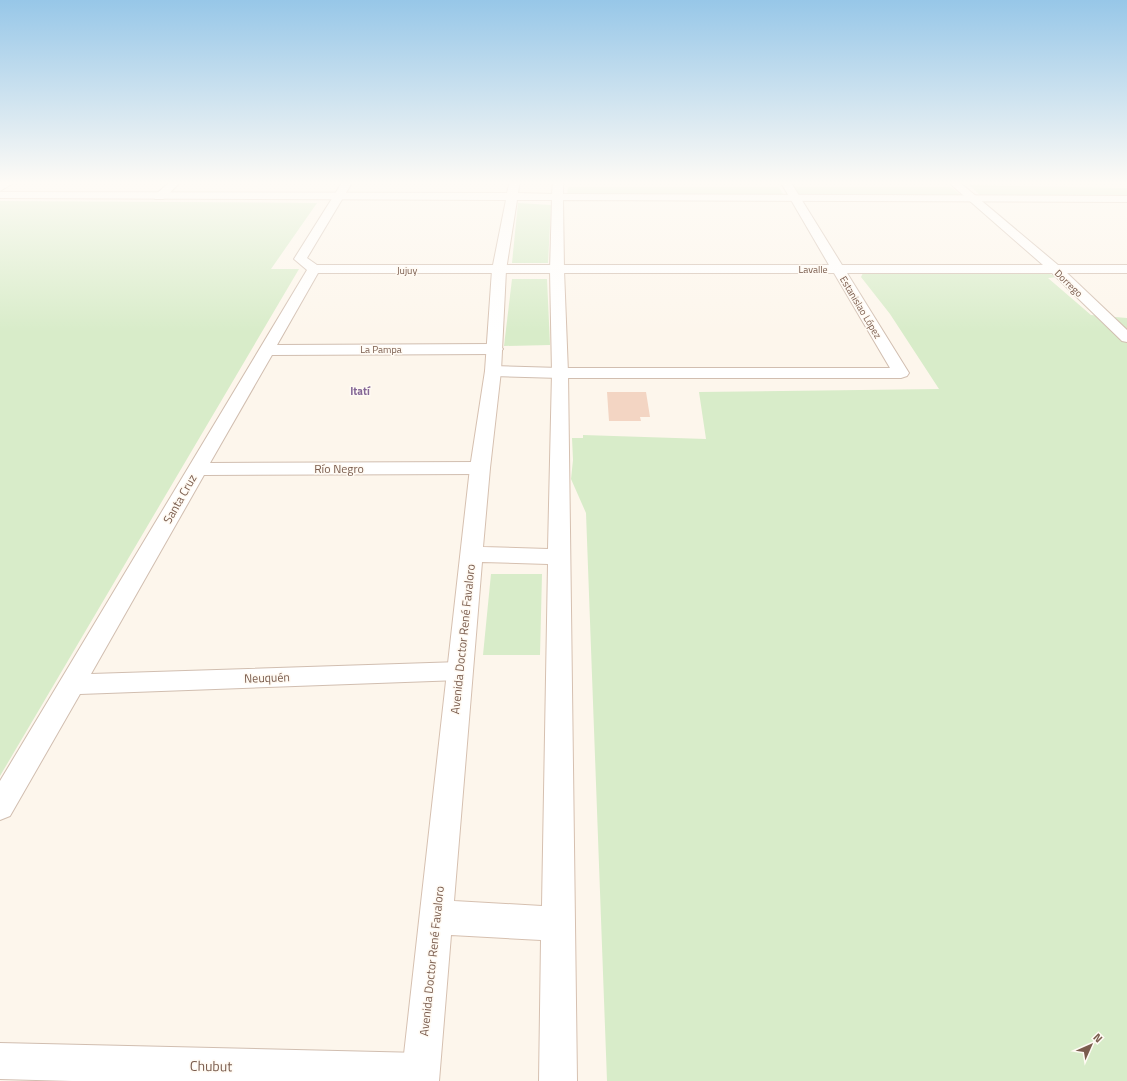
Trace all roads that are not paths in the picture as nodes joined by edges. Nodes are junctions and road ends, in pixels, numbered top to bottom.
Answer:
1 (316, 231) edge
2 (507, 231) edge
3 (557, 231) edge
4 (816, 231) edge
5 (1012, 231) edge
6 (1054, 268) junction
7 (314, 269) junction
8 (838, 269) junction
9 (1127, 269) edge
10 (499, 270) junction
11 (557, 270) junction
12 (1127, 338) edge
13 (267, 350) junction
14 (494, 360) junction
15 (560, 373) junction
16 (901, 373) joint
17 (480, 468) junction
18 (197, 469) junction
19 (472, 554) junction
20 (560, 557) junction
21 (460, 671) junction
22 (73, 684) junction
23 (0, 806) edge
24 (436, 917) junction
25 (558, 924) junction
26 (0, 1061) edge
27 (421, 1076) edge
28 (558, 1081) edge

1 - 7 street
2 - 10 main road, Avenida Doctor René Favaloro
3 - 11 main road
4 - 8 street, Estanislao López
5 - 6 street, Dorrego
6 - 8 street, Lavalle
6 - 9 street, Lavalle
6 - 12 street, Dorrego
7 - 10 street, Jujuy
7 - 13 street, Santa Cruz
8 - 11 street, Lavalle
8 - 16 street, Estanislao López
10 - 11 street, Lavalle
10 - 14 main road, Avenida Doctor René Favaloro
11 - 15 main road
13 - 14 street, La Pampa
13 - 18 street, Santa Cruz
14 - 15 street, La Pampa
14 - 17 main road, Avenida Doctor René Favaloro
15 - 16 street, La Pampa
15 - 20 main road
17 - 18 street, Río Negro
17 - 19 main road, Avenida Doctor René Favaloro
18 - 22 street, Santa Cruz
19 - 20 main road
19 - 21 main road, Avenida Doctor René Favaloro
20 - 25 main road
21 - 22 street, Neuquén
21 - 24 main road, Avenida Doctor René Favaloro
22 - 23 street, Santa Cruz
24 - 25 main road
24 - 27 main road, Avenida Doctor René Favaloro
25 - 28 main road
26 - 27 street, Chubut

